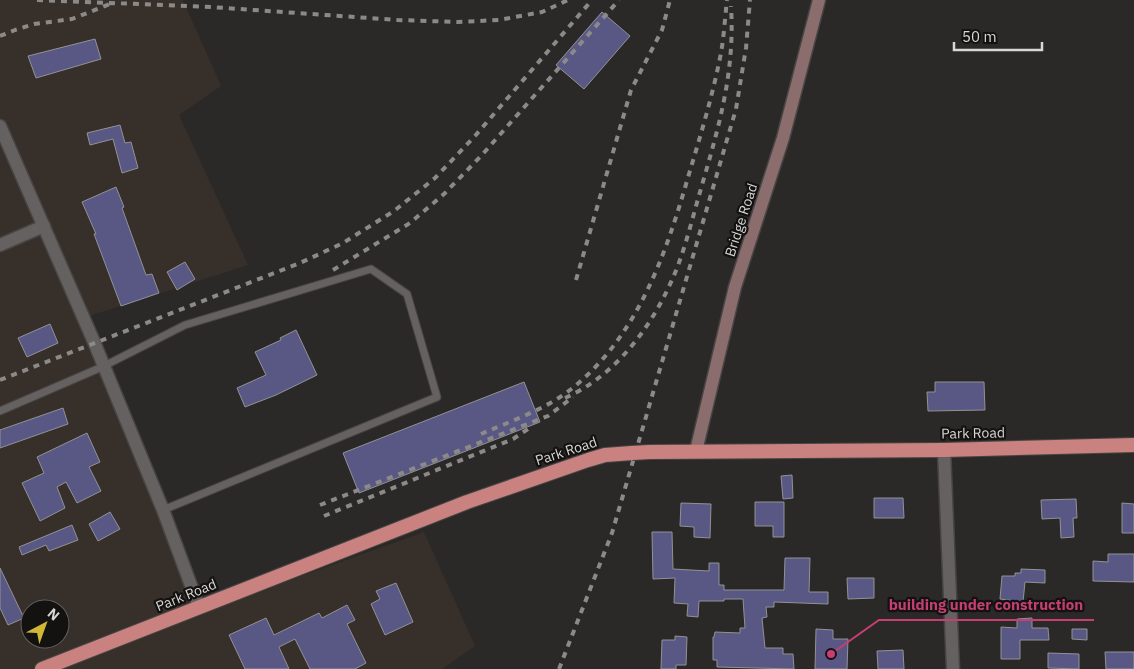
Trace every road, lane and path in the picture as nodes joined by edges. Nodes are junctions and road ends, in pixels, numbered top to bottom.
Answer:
1 (819, 0) edge
2 (0, 126) edge
3 (44, 226) junction
4 (0, 245) edge
5 (102, 367) junction
6 (0, 411) edge
7 (1134, 445) edge
8 (944, 450) junction
9 (696, 451) junction
10 (163, 510) junction
11 (199, 607) junction
12 (42, 669) edge
13 (953, 669) edge

1 - 9 main road, Bridge Road
2 - 3 street
3 - 4 street
3 - 5 street
5 - 6 lane
5 - 10 street
5 - 10 lane
7 - 8 highway, Park Road
8 - 9 highway, Park Road
8 - 13 street
9 - 11 highway, Park Road, bridge
10 - 11 street
11 - 12 highway, Park Road

